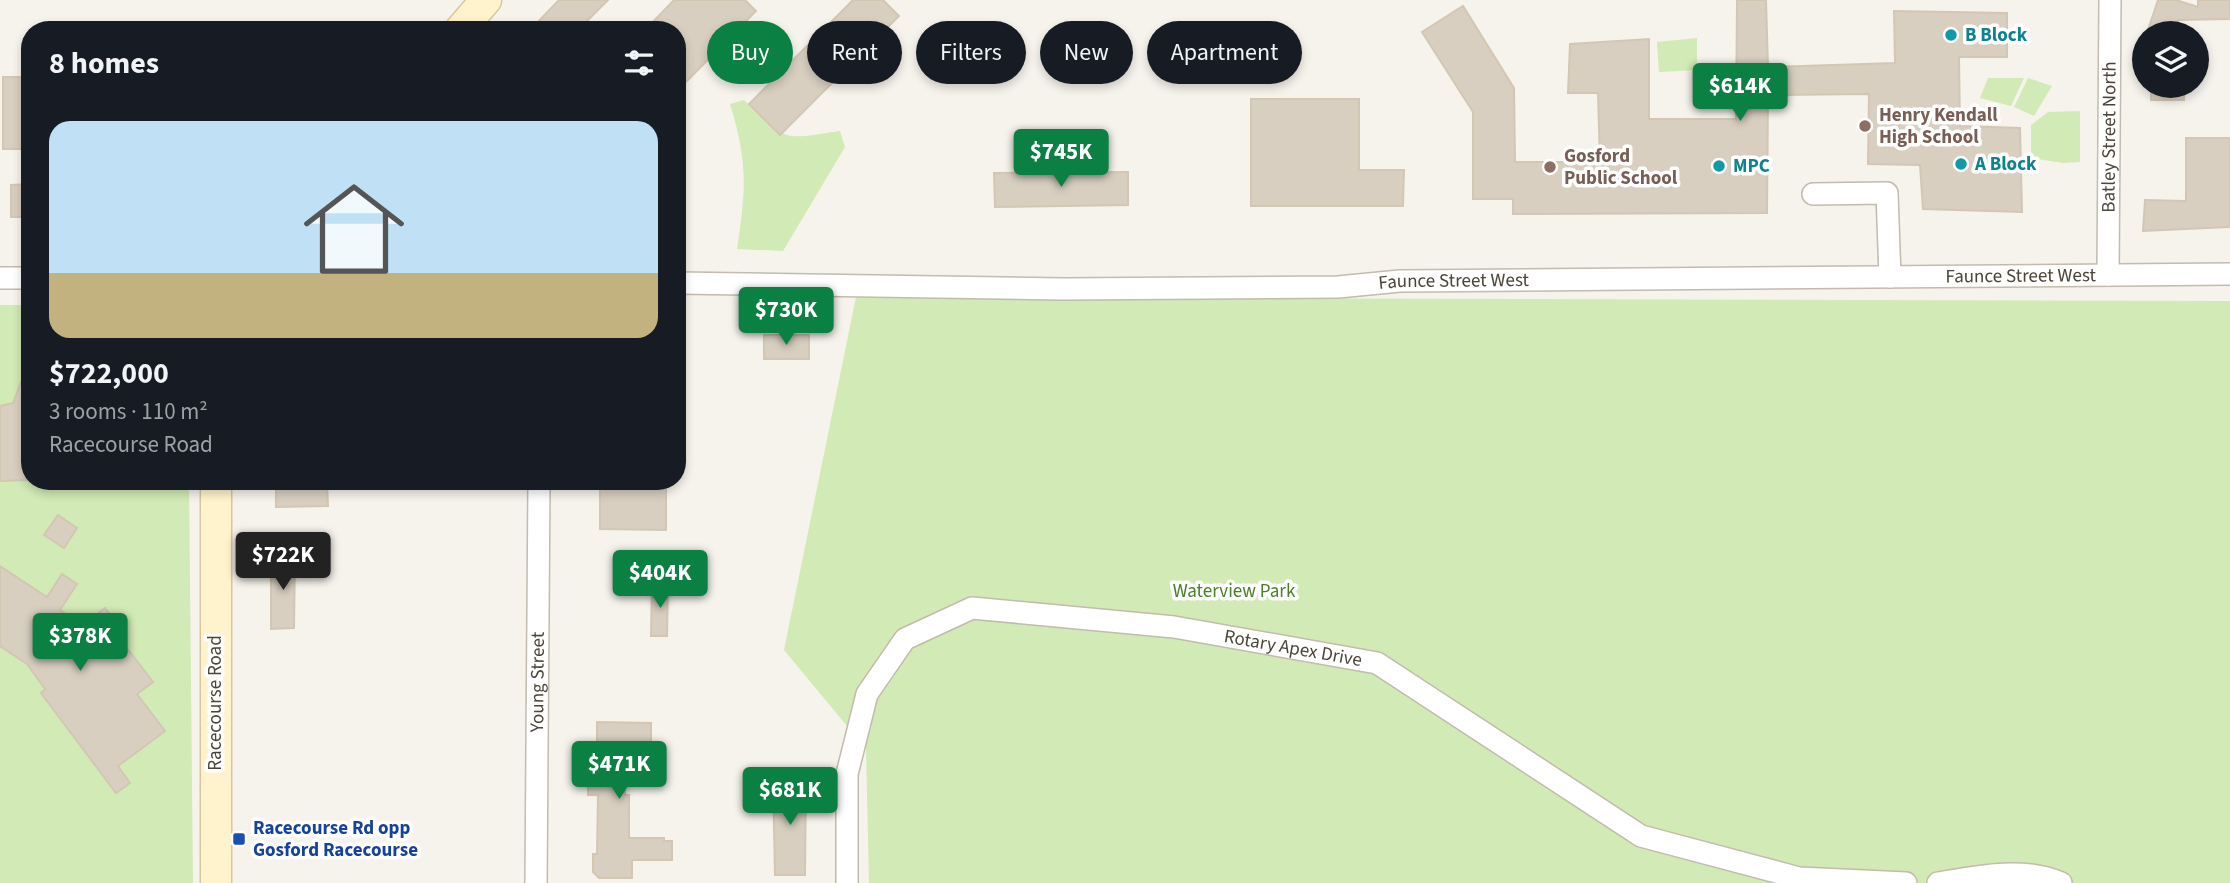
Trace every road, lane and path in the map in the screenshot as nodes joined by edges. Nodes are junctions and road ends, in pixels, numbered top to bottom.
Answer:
1 (486, 0) edge
2 (2110, 0) edge
3 (468, 21) edge
4 (1813, 194) dead end
5 (2230, 274) edge
6 (2108, 275) junction
7 (1890, 277) junction
8 (0, 278) edge
9 (21, 278) edge
10 (686, 283) edge
11 (216, 490) edge
12 (539, 490) edge
13 (216, 883) edge
14 (536, 883) edge
15 (847, 883) edge
16 (1906, 883) edge
17 (1938, 883) edge
18 (2061, 883) edge

1 - 3 main road
2 - 6 street, Batley Street North
4 - 7 street
5 - 6 street, Faunce Street West
6 - 7 street, Faunce Street West
7 - 10 street, Faunce Street West
8 - 9 street
11 - 13 main road, Racecourse Road
12 - 14 street, Young Street
15 - 16 street, Rotary Apex Drive
17 - 18 street

